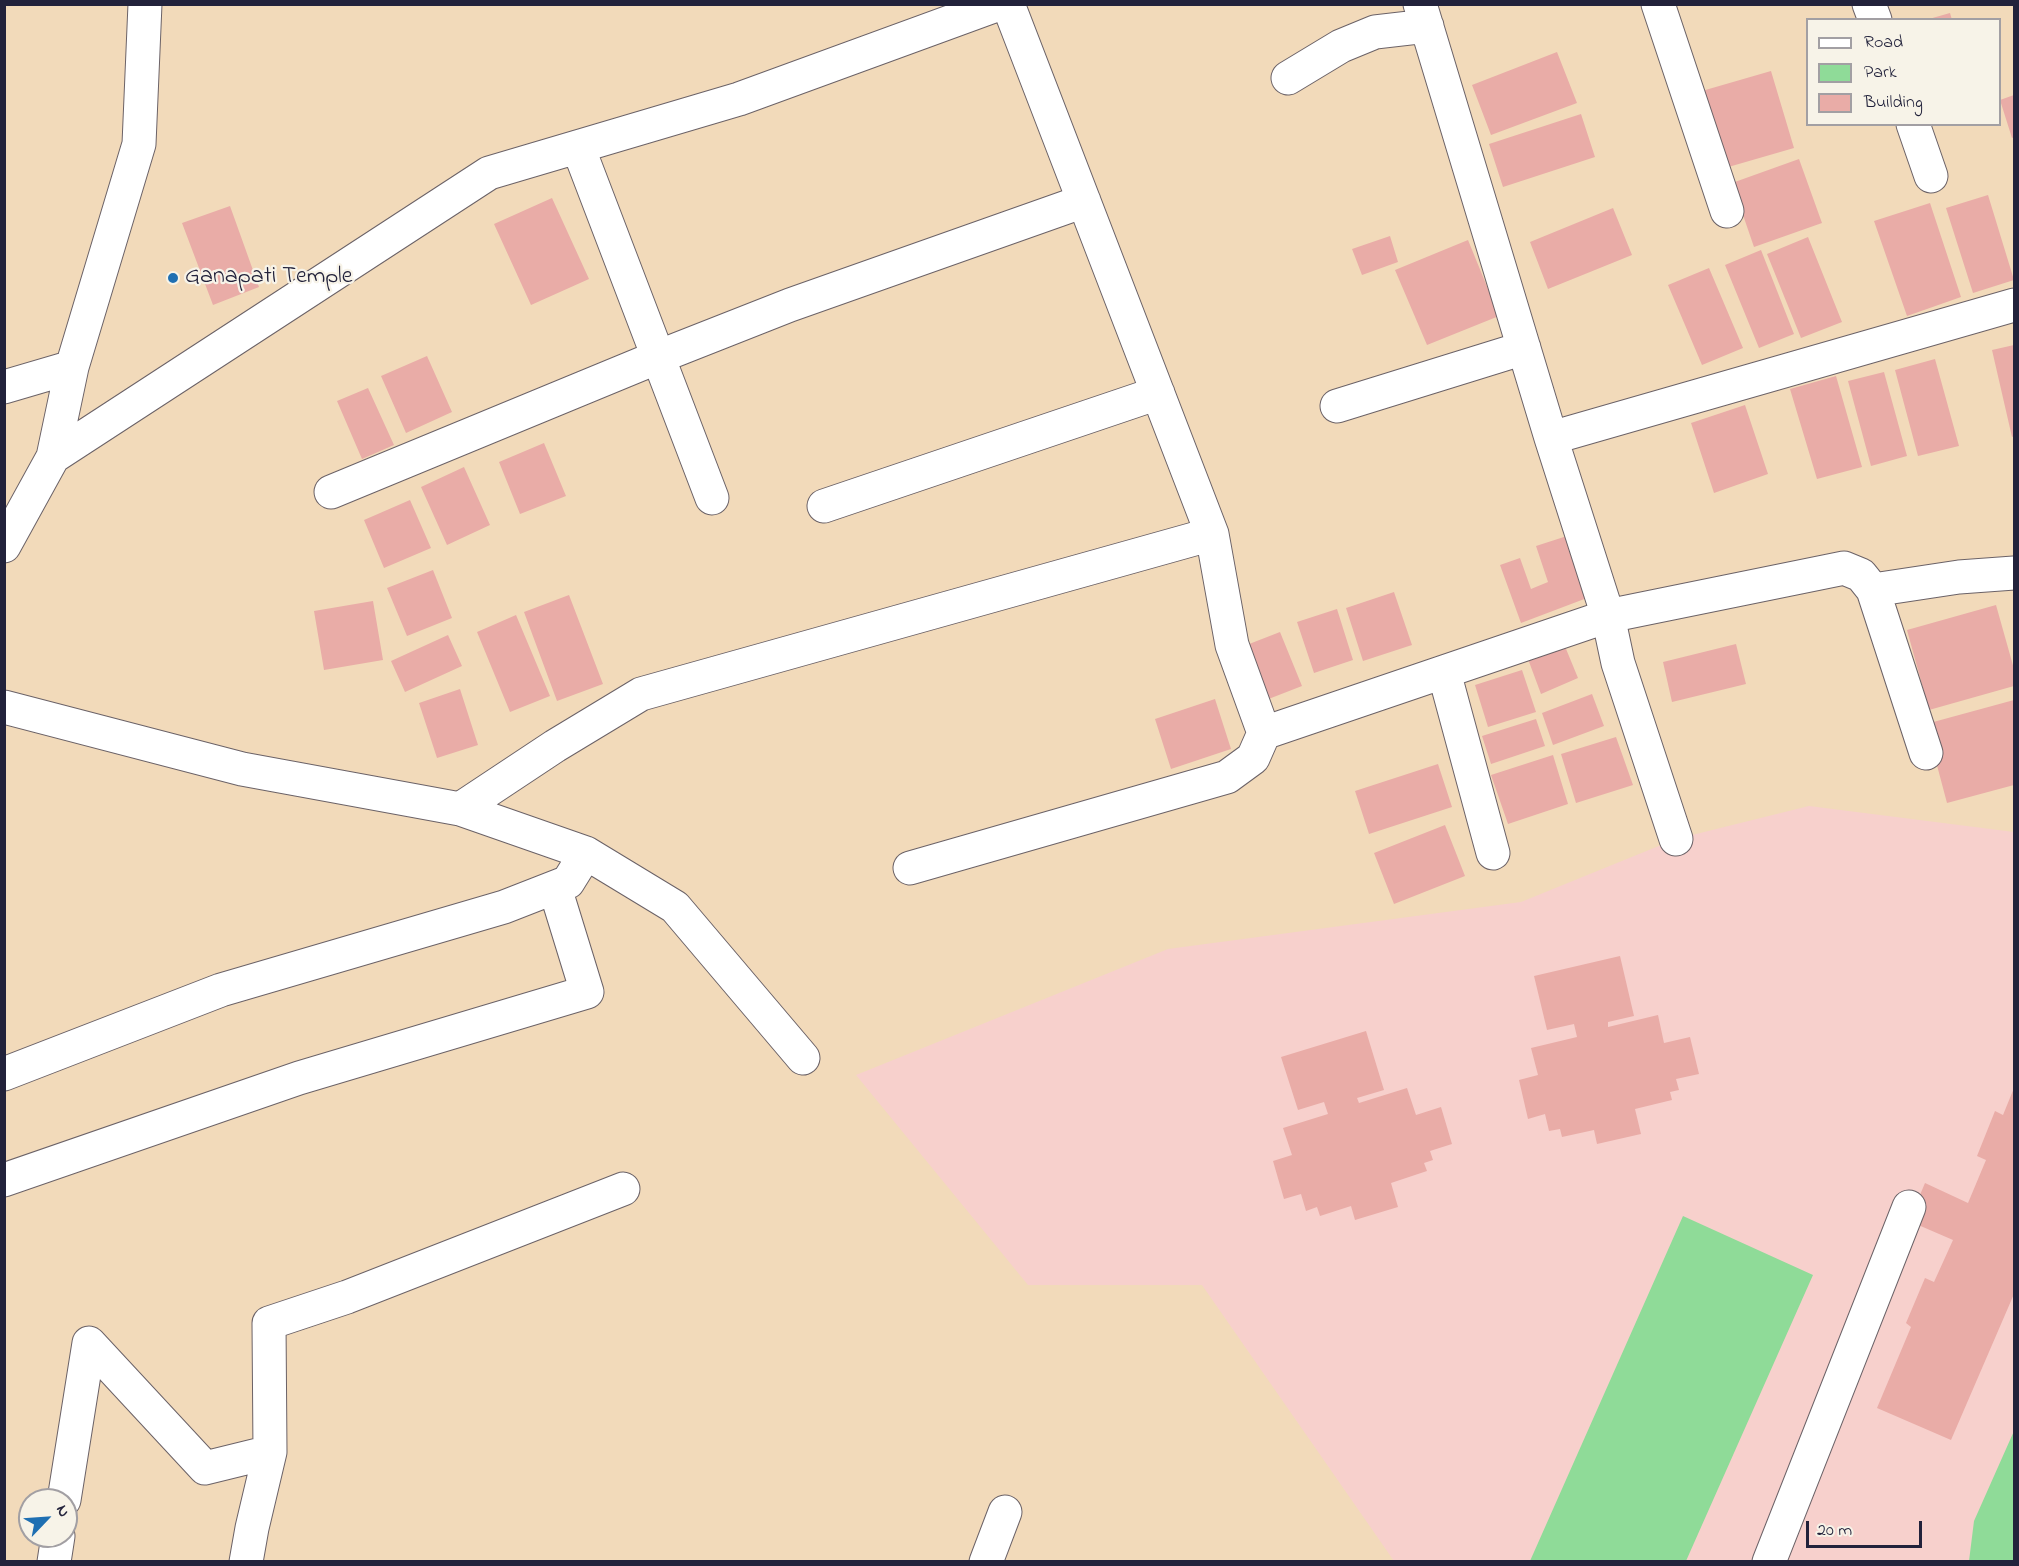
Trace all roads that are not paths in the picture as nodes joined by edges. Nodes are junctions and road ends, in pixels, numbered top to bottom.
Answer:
1 (145, 4) edge
2 (999, 4) edge
3 (1008, 4) edge
4 (1658, 4) edge
5 (1423, 15) edge
6 (1288, 78) dead end
7 (1914, 126) edge
8 (578, 147) junction
9 (1931, 176) dead end
10 (1084, 201) junction
11 (1727, 211) dead end
12 (2014, 305) edge
13 (1524, 348) junction
14 (658, 357) junction
15 (72, 367) junction
16 (4, 387) edge
17 (1158, 393) junction
18 (1337, 406) dead end
19 (1551, 438) junction
20 (53, 457) junction
21 (331, 492) dead end
22 (712, 498) dead end
23 (824, 506) dead end
24 (1212, 534) junction
25 (4, 546) edge
26 (2014, 573) edge
27 (1873, 590) junction
28 (1608, 616) junction
29 (1444, 672) junction
30 (4, 707) edge
31 (1264, 733) junction
32 (1926, 753) dead end
33 (460, 809) junction
34 (1676, 839) dead end
35 (586, 853) junction
36 (1493, 853) dead end
37 (910, 868) dead end
38 (555, 888) junction
39 (803, 1058) dead end
40 (4, 1074) edge
41 (4, 1180) edge
42 (623, 1189) dead end
43 (1909, 1207) dead end
44 (270, 1452) junction
45 (66, 1488) edge
46 (1005, 1512) dead end
47 (246, 1562) edge
48 (986, 1562) edge
49 (1769, 1562) edge

1 - 15 street
2 - 8 street
3 - 10 street
4 - 11 street
5 - 6 street
5 - 13 street
7 - 9 street
8 - 14 street
8 - 20 street
10 - 14 street
10 - 17 street
12 - 19 street
13 - 18 street
13 - 19 street
14 - 21 street
14 - 22 street
15 - 16 street
15 - 20 street
17 - 23 street
17 - 24 street
19 - 28 street
20 - 25 street
24 - 31 street
24 - 33 street
26 - 27 street
27 - 28 street
27 - 32 street
28 - 29 street
28 - 34 street
29 - 31 street
29 - 36 street
30 - 33 street
31 - 37 street
33 - 35 street
35 - 38 street
35 - 39 street
38 - 40 street
38 - 41 street
42 - 44 street
43 - 49 street
44 - 45 street
44 - 47 street
46 - 48 street

